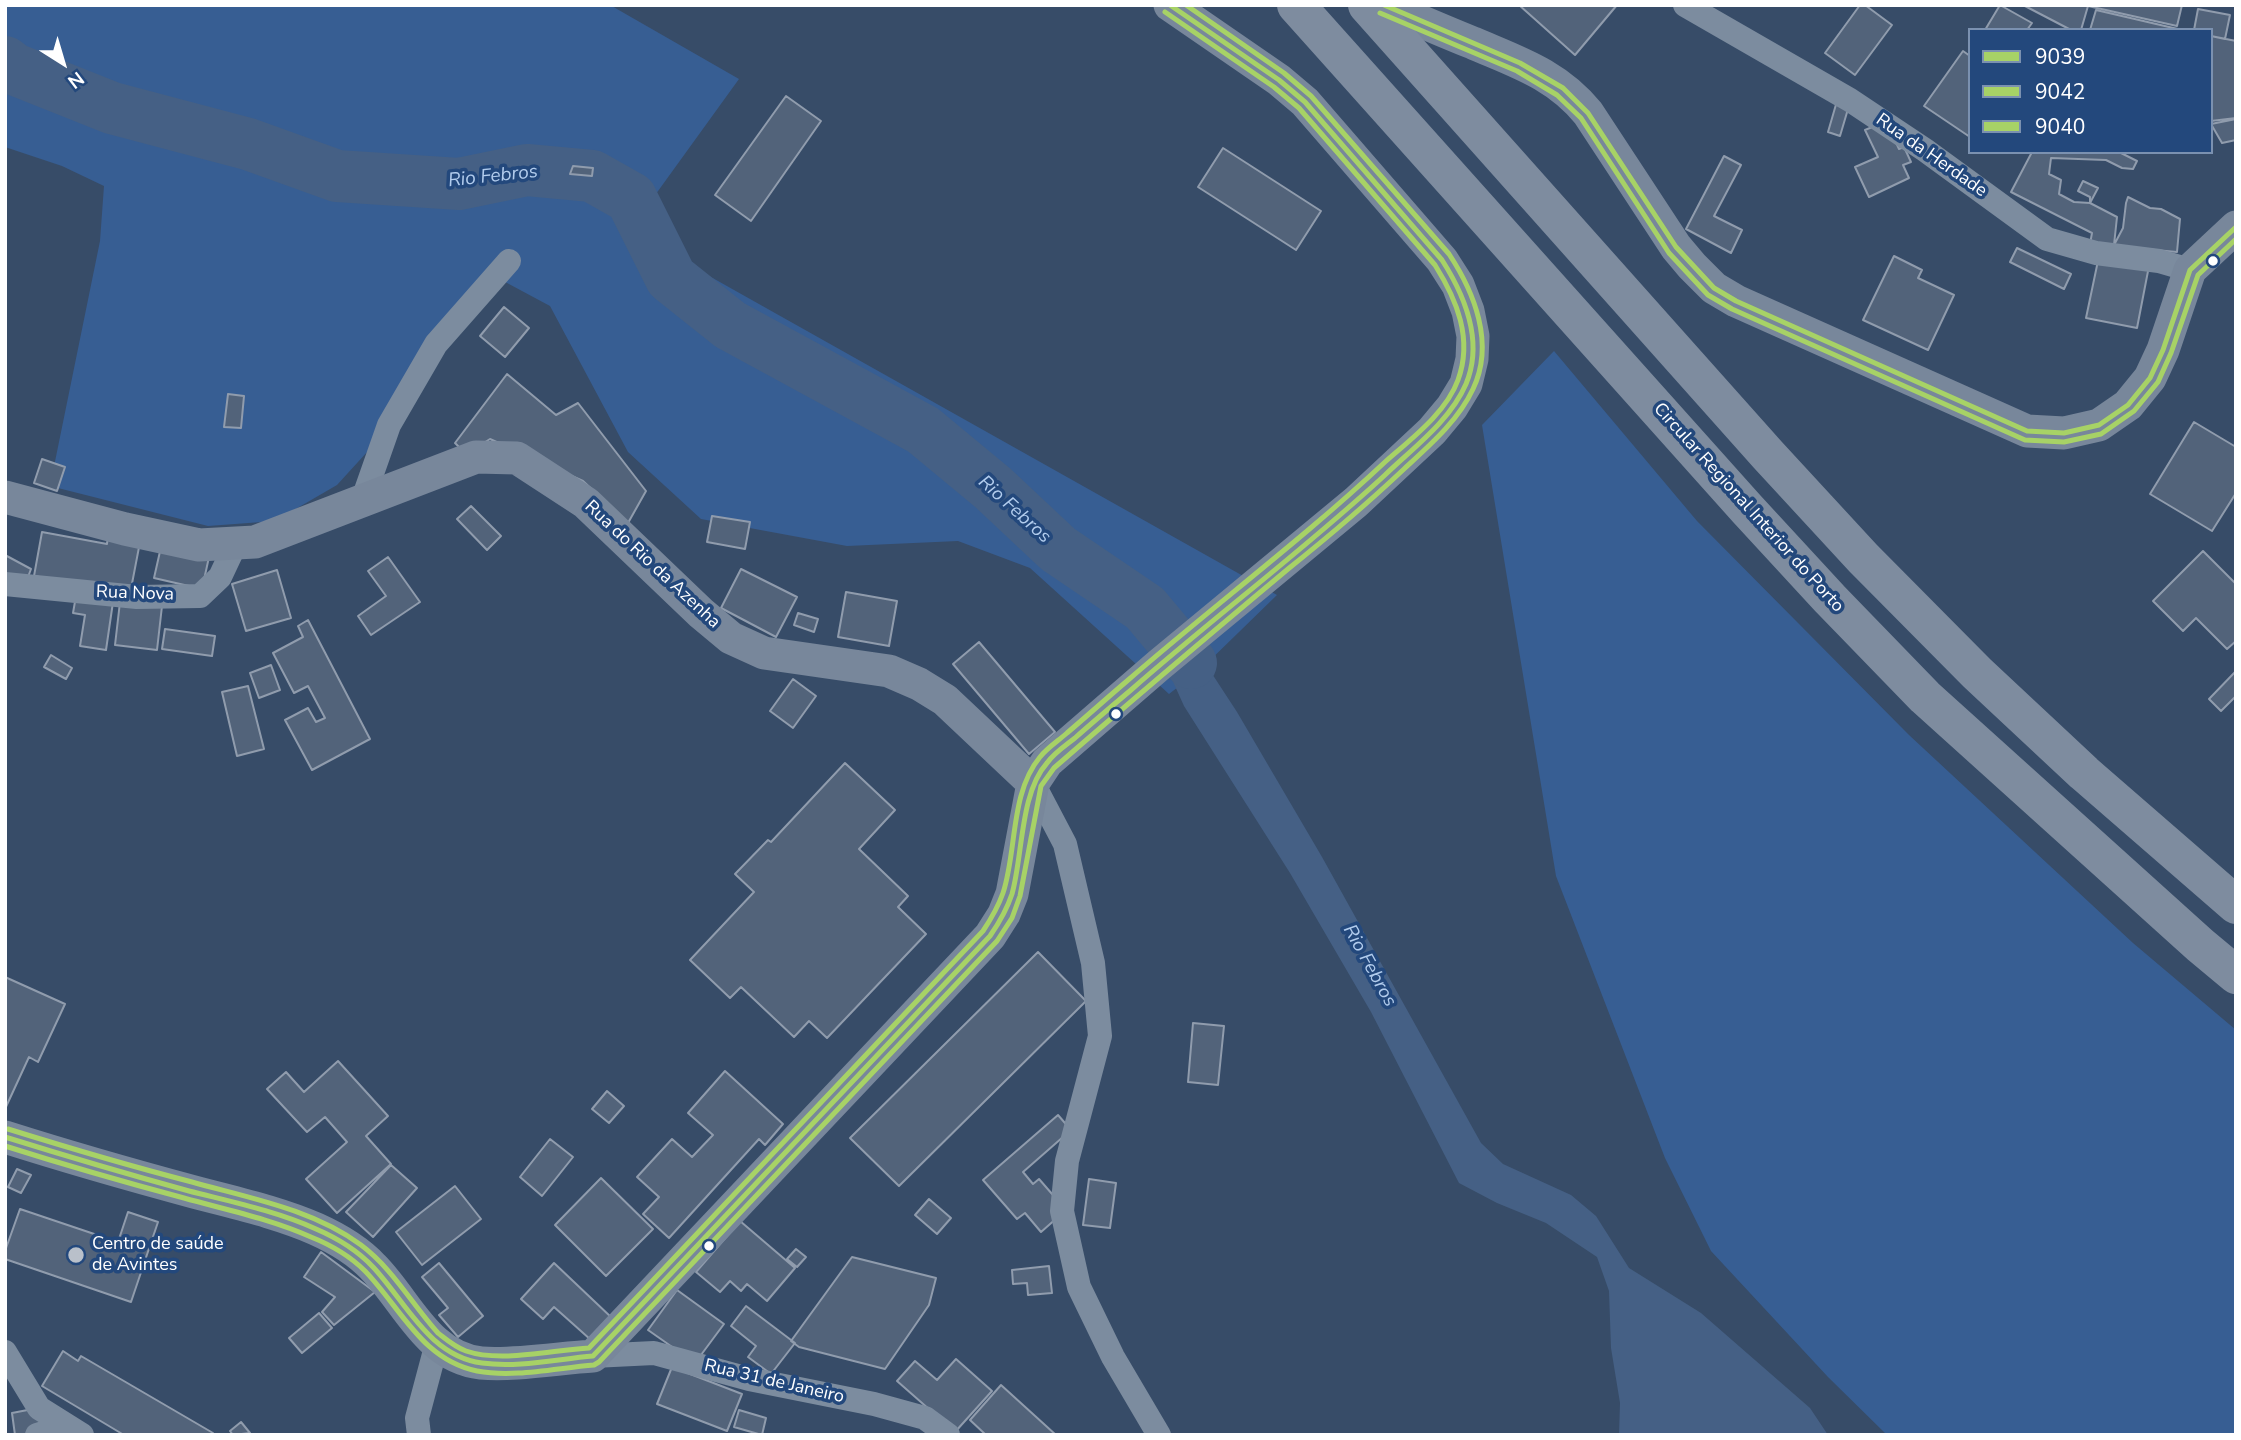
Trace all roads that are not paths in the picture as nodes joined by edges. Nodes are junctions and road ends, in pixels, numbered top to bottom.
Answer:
1 (1170, 5) edge
2 (1296, 5) edge
3 (1367, 5) edge
4 (1383, 5) edge
5 (1685, 5) edge
6 (2236, 227) edge
7 (509, 261) dead end
8 (2190, 270) junction
9 (5, 497) edge
10 (363, 499) junction
11 (236, 543) junction
12 (5, 584) edge
13 (1033, 783) junction
14 (2236, 905) edge
15 (2236, 975) edge
16 (5, 1137) edge
17 (437, 1343) junction
18 (5, 1352) edge
19 (593, 1356) junction
20 (74, 1431) edge
21 (37, 1435) edge
22 (419, 1435) edge
23 (948, 1435) edge
24 (1160, 1435) edge

1 - 13 street
2 - 15 highway, Circular Regional Interior do Porto
3 - 14 highway
4 - 8 street
5 - 8 street, Rua da Herdade
6 - 8 street
7 - 10 street
9 - 11 street, Rua do Rio da Azenha
10 - 11 street, Rua do Rio da Azenha
10 - 13 street, Rua do Rio da Azenha
11 - 12 street, Rua Nova
13 - 19 street
13 - 24 street
16 - 17 street
17 - 19 street
17 - 22 street
18 - 20 street
19 - 23 street, Rua 31 de Janeiro
20 - 21 street

